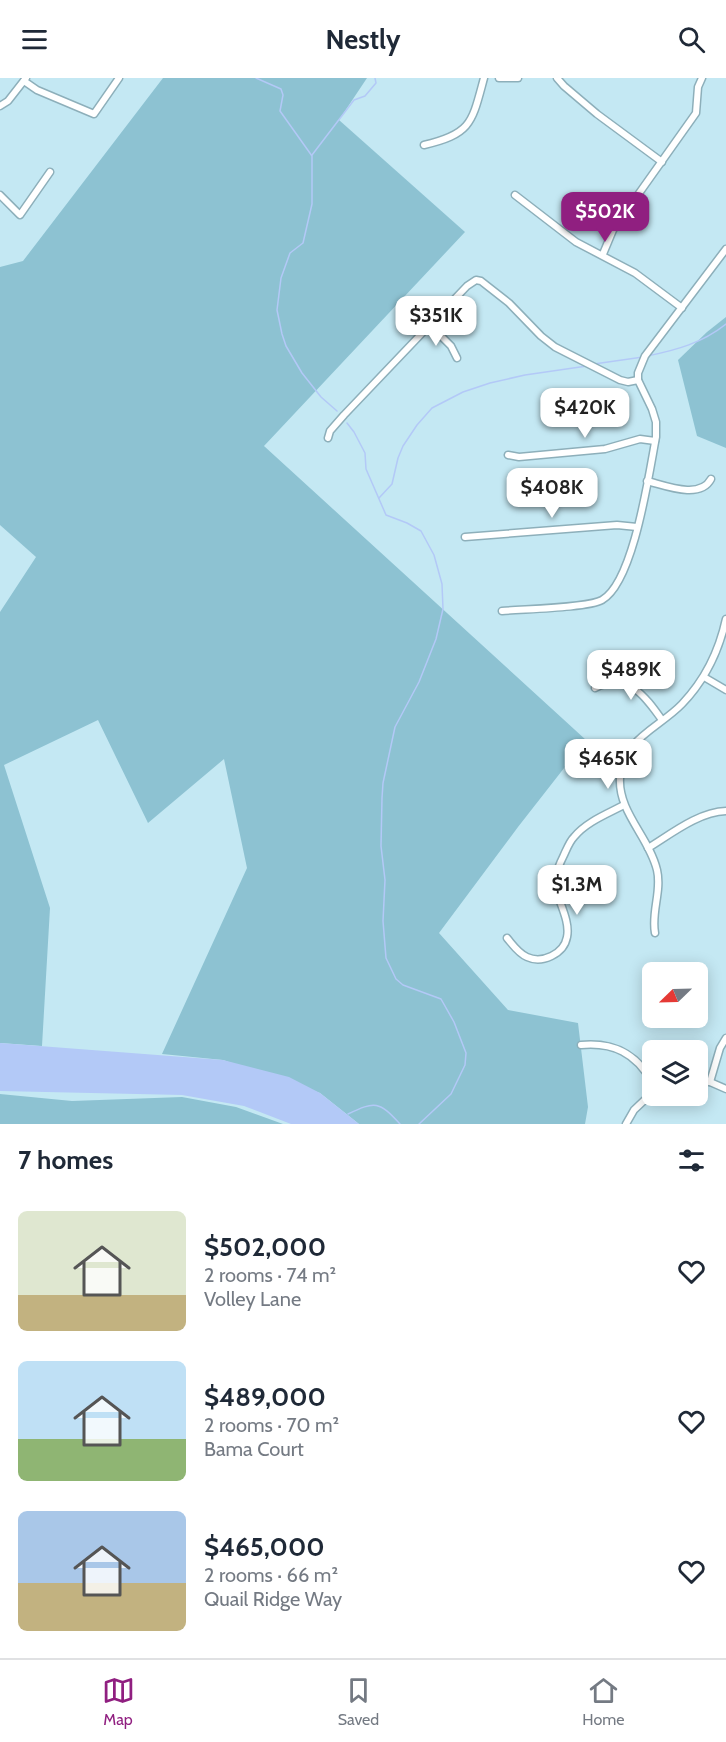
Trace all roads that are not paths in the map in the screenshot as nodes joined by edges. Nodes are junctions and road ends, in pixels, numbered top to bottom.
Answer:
1 (119, 78) edge
2 (484, 78) edge
3 (500, 78) edge
4 (518, 78) edge
5 (557, 78) edge
6 (702, 78) edge
7 (25, 80) edge
8 (0, 106) edge
9 (424, 145) dead end
10 (662, 162) junction
11 (50, 172) dead end
12 (0, 195) edge
13 (515, 195) dead end
14 (726, 249) edge
15 (603, 255) junction
16 (682, 308) junction
17 (430, 325) junction
18 (457, 358) dead end
19 (638, 380) junction
20 (328, 438) dead end
21 (655, 441) junction
22 (508, 455) dead end
23 (711, 479) dead end
24 (646, 481) junction
25 (637, 527) junction
26 (465, 537) dead end
27 (502, 611) dead end
28 (726, 620) edge
29 (704, 677) junction
30 (595, 688) dead end
31 (726, 690) edge
32 (662, 720) junction
33 (624, 805) junction
34 (726, 811) edge
35 (648, 848) junction
36 (655, 933) dead end
37 (507, 938) dead end
38 (726, 1038) edge
39 (581, 1044) dead end
40 (642, 1065) edge
41 (710, 1082) joint
42 (726, 1089) edge
43 (642, 1102) edge
44 (626, 1124) edge

1 - 7 street
2 - 9 street
3 - 4 street
5 - 10 street
6 - 10 street
7 - 8 street
10 - 15 street
11 - 12 street
13 - 15 street
14 - 16 street
15 - 16 street
16 - 19 street
17 - 18 street
17 - 19 street
17 - 20 street
19 - 21 street
21 - 22 street
21 - 24 street
23 - 24 street
24 - 25 street
25 - 26 street
25 - 27 street
28 - 29 street
29 - 31 street
29 - 32 street
30 - 32 street
32 - 33 street
33 - 35 street
33 - 37 street
34 - 35 street
35 - 36 street
38 - 41 street
39 - 40 street
41 - 42 street
43 - 44 street

